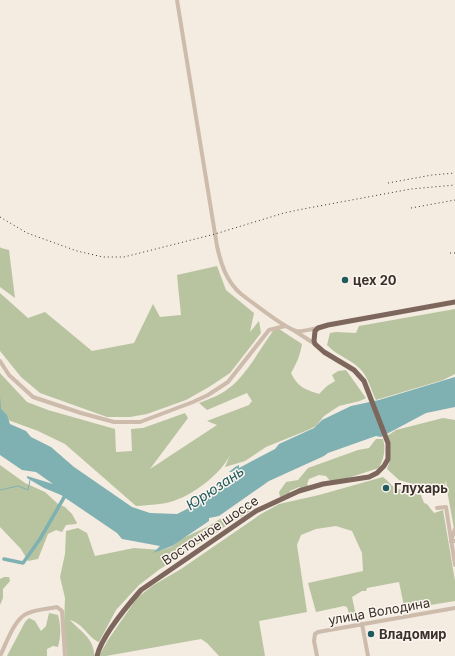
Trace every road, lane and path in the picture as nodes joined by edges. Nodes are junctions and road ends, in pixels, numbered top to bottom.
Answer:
1 (177, 0) edge
2 (455, 302) edge
3 (286, 326) junction
4 (318, 328) junction
5 (295, 331) junction
6 (315, 344) junction
7 (0, 361) edge
8 (437, 508) dead end
9 (455, 529) edge
10 (453, 541) edge
11 (455, 565) edge
12 (455, 608) edge
13 (362, 624) junction
14 (0, 656) edge
15 (65, 656) edge
16 (97, 656) edge
17 (317, 656) edge
18 (368, 656) edge

1 - 3 street, Восточное шоссе
2 - 4 main road
3 - 5 street, Восточное шоссе
3 - 7 street
4 - 5 street
4 - 6 main road
5 - 6 street, Восточное шоссе
6 - 16 main road, Восточное шоссе
8 - 10 street
9 - 10 street
10 - 11 street
12 - 13 street, улица Володина
13 - 17 street, улица Володина
13 - 18 street
14 - 15 street

